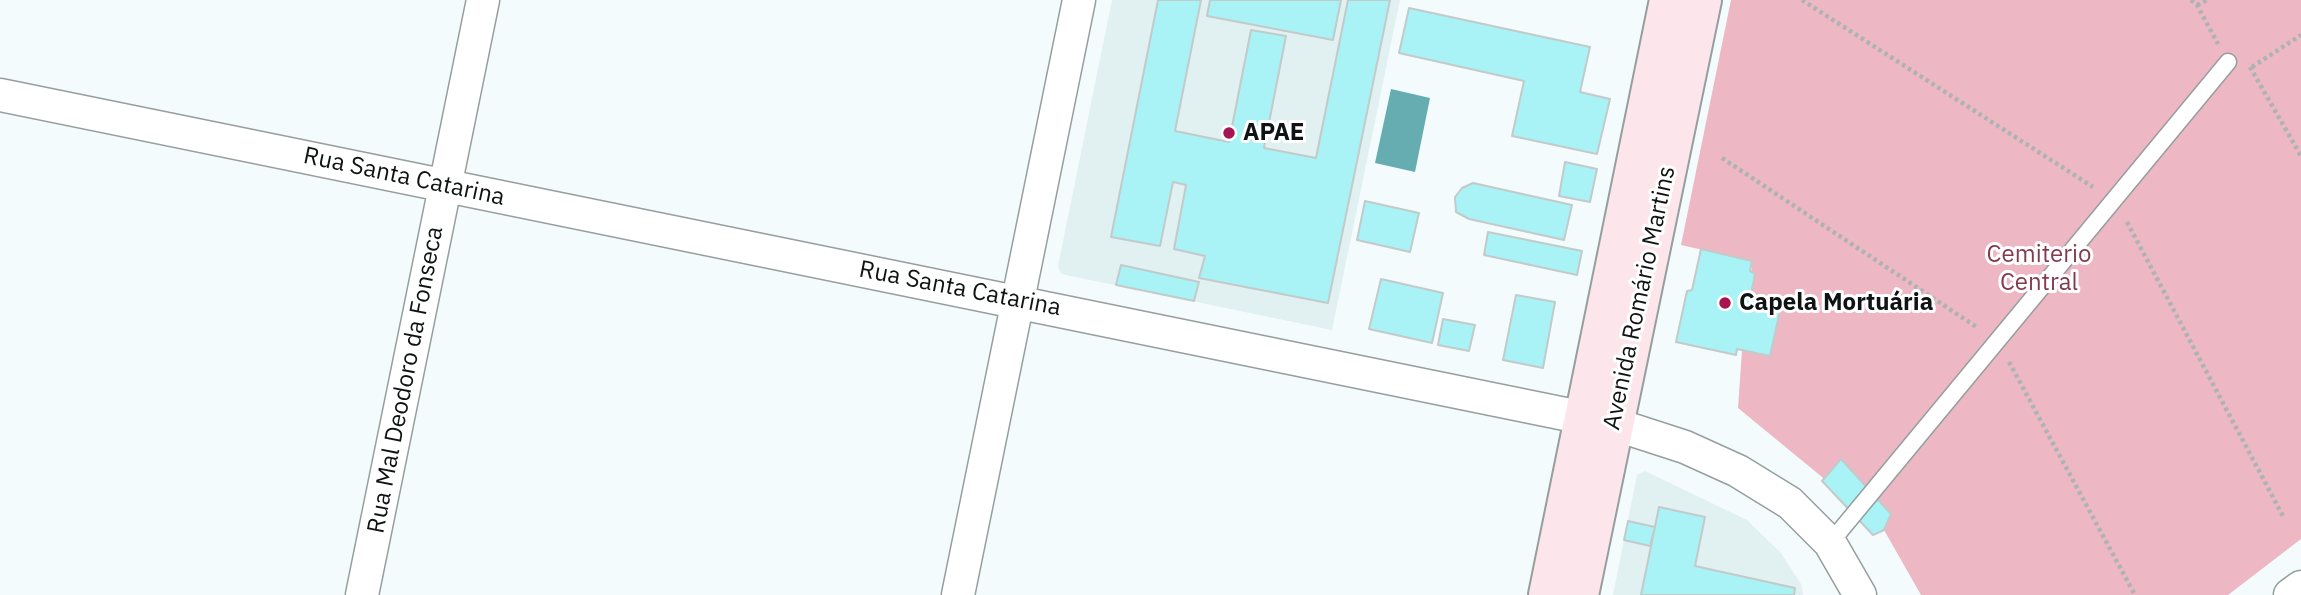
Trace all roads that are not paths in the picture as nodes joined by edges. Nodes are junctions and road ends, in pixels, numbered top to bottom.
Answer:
1 (482, 0) edge
2 (1079, 0) edge
3 (1669, 0) edge
4 (1702, 0) edge
5 (2228, 62) dead end
6 (0, 95) edge
7 (445, 186) junction
8 (1018, 300) junction
9 (1600, 421) junction
10 (1830, 543) junction
11 (2301, 587) edge
12 (362, 595) edge
13 (958, 595) edge
14 (1548, 595) edge
15 (1579, 595) edge
16 (1860, 595) edge
17 (2290, 595) edge

1 - 7 street, Rua Mal Deodoro da Fonseca
2 - 8 street
3 - 9 main road, Avenida Romário Martins
4 - 9 main road, Avenida Romário Martins
5 - 10 lane
6 - 7 street, Rua Santa Catarina
7 - 8 street, Rua Santa Catarina
7 - 12 street, Rua Mal Deodoro da Fonseca
8 - 9 street, Rua Santa Catarina
8 - 13 street
9 - 10 street, Rua Santa Catarina
9 - 14 main road, Avenida Romário Martins
9 - 15 main road, Avenida Romário Martins
10 - 16 street, Rua Santa Catarina
11 - 17 street

